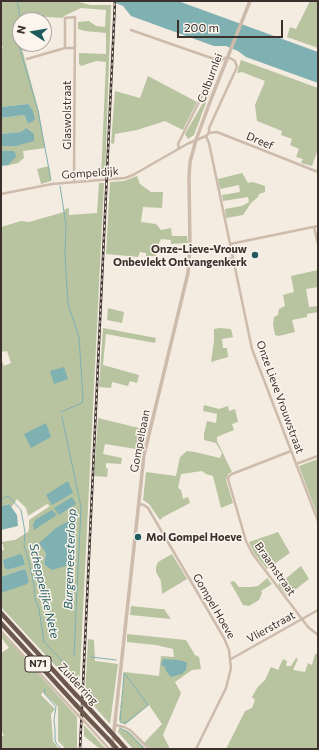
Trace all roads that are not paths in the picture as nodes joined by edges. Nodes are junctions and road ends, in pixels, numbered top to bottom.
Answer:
1 (250, 1) edge
2 (131, 30) dead end
3 (65, 48) junction
4 (75, 48) junction
5 (26, 59) dead end
6 (220, 61) junction
7 (209, 133) junction
8 (206, 136) junction
9 (196, 140) junction
10 (178, 149) junction
11 (318, 172) edge
12 (74, 182) junction
13 (1, 194) edge
14 (316, 227) edge
15 (230, 244) junction
16 (318, 244) edge
17 (233, 258) junction
18 (189, 266) junction
19 (291, 451) junction
20 (318, 456) edge
21 (296, 464) junction
22 (139, 504) junction
23 (318, 521) edge
24 (318, 610) edge
25 (1, 613) edge
26 (302, 619) junction
27 (1, 623) edge
28 (1, 630) edge
29 (318, 635) edge
30 (231, 658) junction
31 (114, 725) junction
32 (109, 748) edge
33 (116, 749) edge
34 (126, 749) edge
35 (148, 749) edge
36 (196, 749) edge

1 - 9 street, Colburnlei, bridge
2 - 6 street
3 - 4 street
3 - 4 street, Glaswolstraat
3 - 5 street
4 - 12 street, Glaswolstraat
6 - 7 street
6 - 10 street
7 - 8 street
7 - 11 street, Dreef
8 - 9 street
8 - 15 street, Onze Lieve Vrouwstraat
9 - 10 street, Gompeldijk
9 - 18 street, Gompelbaan
10 - 12 street, Gompeldijk
12 - 13 street, Gompeldijk
14 - 15 street
14 - 16 street
15 - 17 street, Onze Lieve Vrouwstraat
17 - 18 street
17 - 19 street, Onze Lieve Vrouwstraat
18 - 22 street, Gompelbaan
19 - 21 street, Onze Lieve Vrouwstraat
19 - 26 street, Braamstraat
20 - 21 street
21 - 23 street, Onze Lieve Vrouwstraat
22 - 30 street, Gompel Hoeve
22 - 31 street, Gompelbaan
24 - 26 street, Vlierstraat
25 - 34 highway, Zuiderring / N71, bridge
26 - 29 street, Braamstraat
26 - 30 street, Vlierstraat
27 - 33 highway, Zuiderring / N71, bridge
28 - 32 street, bridge
30 - 36 street, Gompel Hoeve
31 - 32 street, Gompelbaan
31 - 35 street

